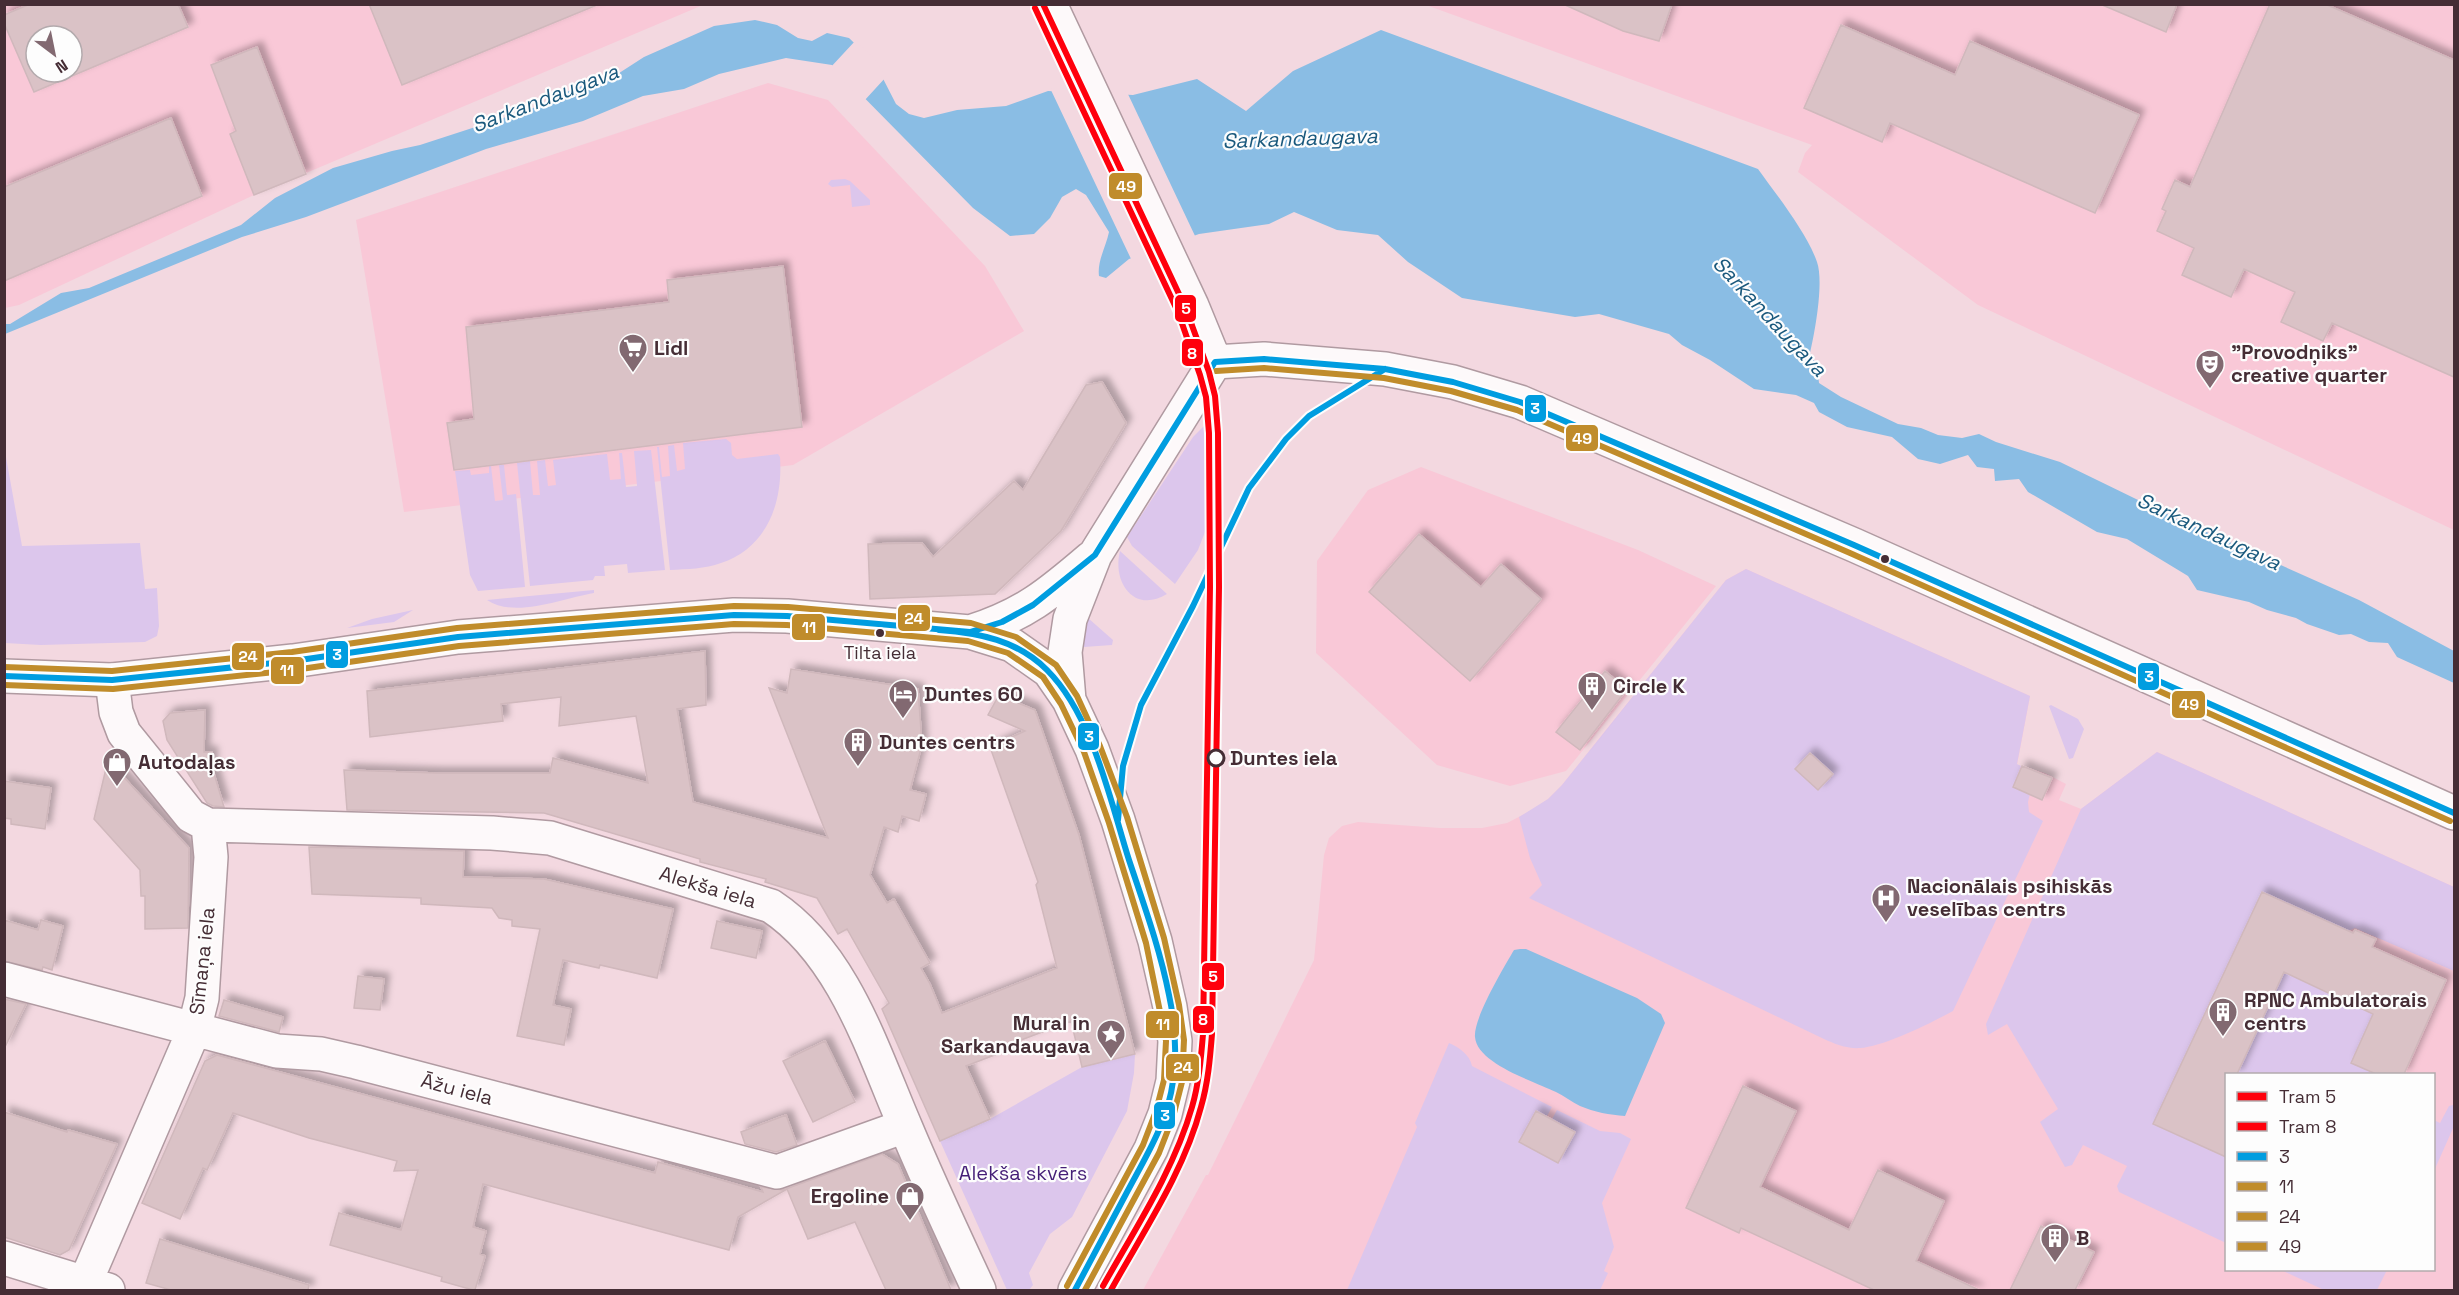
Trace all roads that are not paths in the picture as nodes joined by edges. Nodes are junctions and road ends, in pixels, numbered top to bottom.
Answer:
1 (1050, 4) edge
2 (1215, 362) junction
3 (1095, 555) junction
4 (970, 632) junction
5 (4, 676) edge
6 (112, 680) junction
7 (1069, 700) junction
8 (2454, 813) edge
9 (208, 825) junction
10 (4, 979) edge
11 (194, 1030) junction
12 (905, 1126) junction
13 (4, 1258) edge
14 (91, 1288) edge
15 (979, 1290) edge
16 (1075, 1290) edge

1 - 2 main road
2 - 3 main road
2 - 8 main road
3 - 4 main road
3 - 7 main road
4 - 6 main road
4 - 7 main road
5 - 6 main road
6 - 9 main road
7 - 16 main road
9 - 11 main road, Sīmaņa iela
9 - 12 main road, Alekša iela
10 - 11 main road, Āžu iela
11 - 12 main road, Āžu iela
11 - 14 main road, Sīmaņa iela
12 - 15 main road, Alekša iela
13 - 14 main road

